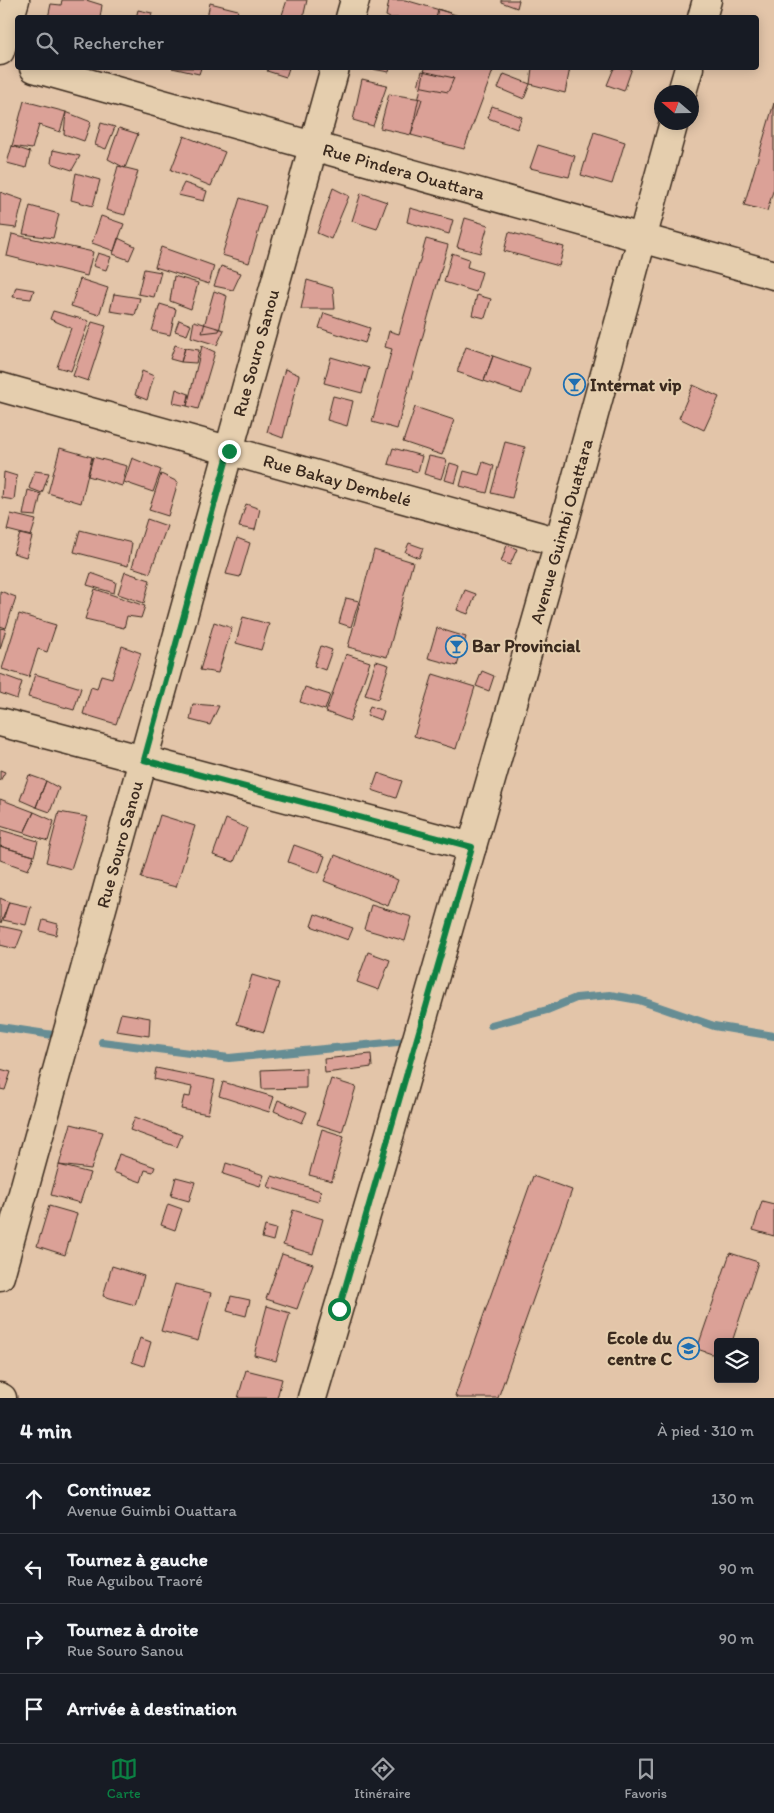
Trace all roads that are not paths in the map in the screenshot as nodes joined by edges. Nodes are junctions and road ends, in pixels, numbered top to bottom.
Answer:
1 (15, 0) edge
2 (355, 0) edge
3 (707, 0) edge
4 (351, 15) edge
5 (703, 15) edge
6 (0, 51) edge
7 (0, 58) edge
8 (15, 62) edge
9 (41, 70) edge
10 (334, 70) edge
11 (688, 70) edge
12 (684, 85) edge
13 (672, 130) edge
14 (314, 145) junction
15 (644, 237) junction
16 (774, 275) edge
17 (0, 387) edge
18 (229, 451) junction
19 (560, 542) junction
20 (0, 722) edge
21 (144, 760) junction
22 (472, 847) junction
23 (0, 1276) edge
24 (312, 1398) edge

1 - 6 street
2 - 4 street
3 - 5 street
7 - 8 street
9 - 14 street, Rue Pindera Ouattara
10 - 14 street, Rue Souro Sanou
11 - 12 street
13 - 15 street, Avenue Guimbi Ouattara
14 - 15 street, Rue Pindera Ouattara
14 - 18 street, Rue Souro Sanou
15 - 16 street, Rue Pindera Ouattara
15 - 19 street, Avenue Guimbi Ouattara
17 - 18 street, Rue Bakay Dembelé
18 - 19 street, Rue Bakay Dembelé
18 - 21 street, Rue Souro Sanou
19 - 22 street, Avenue Guimbi Ouattara
20 - 21 street
21 - 22 street
21 - 23 street, Rue Souro Sanou
22 - 24 street, Avenue Guimbi Ouattara

